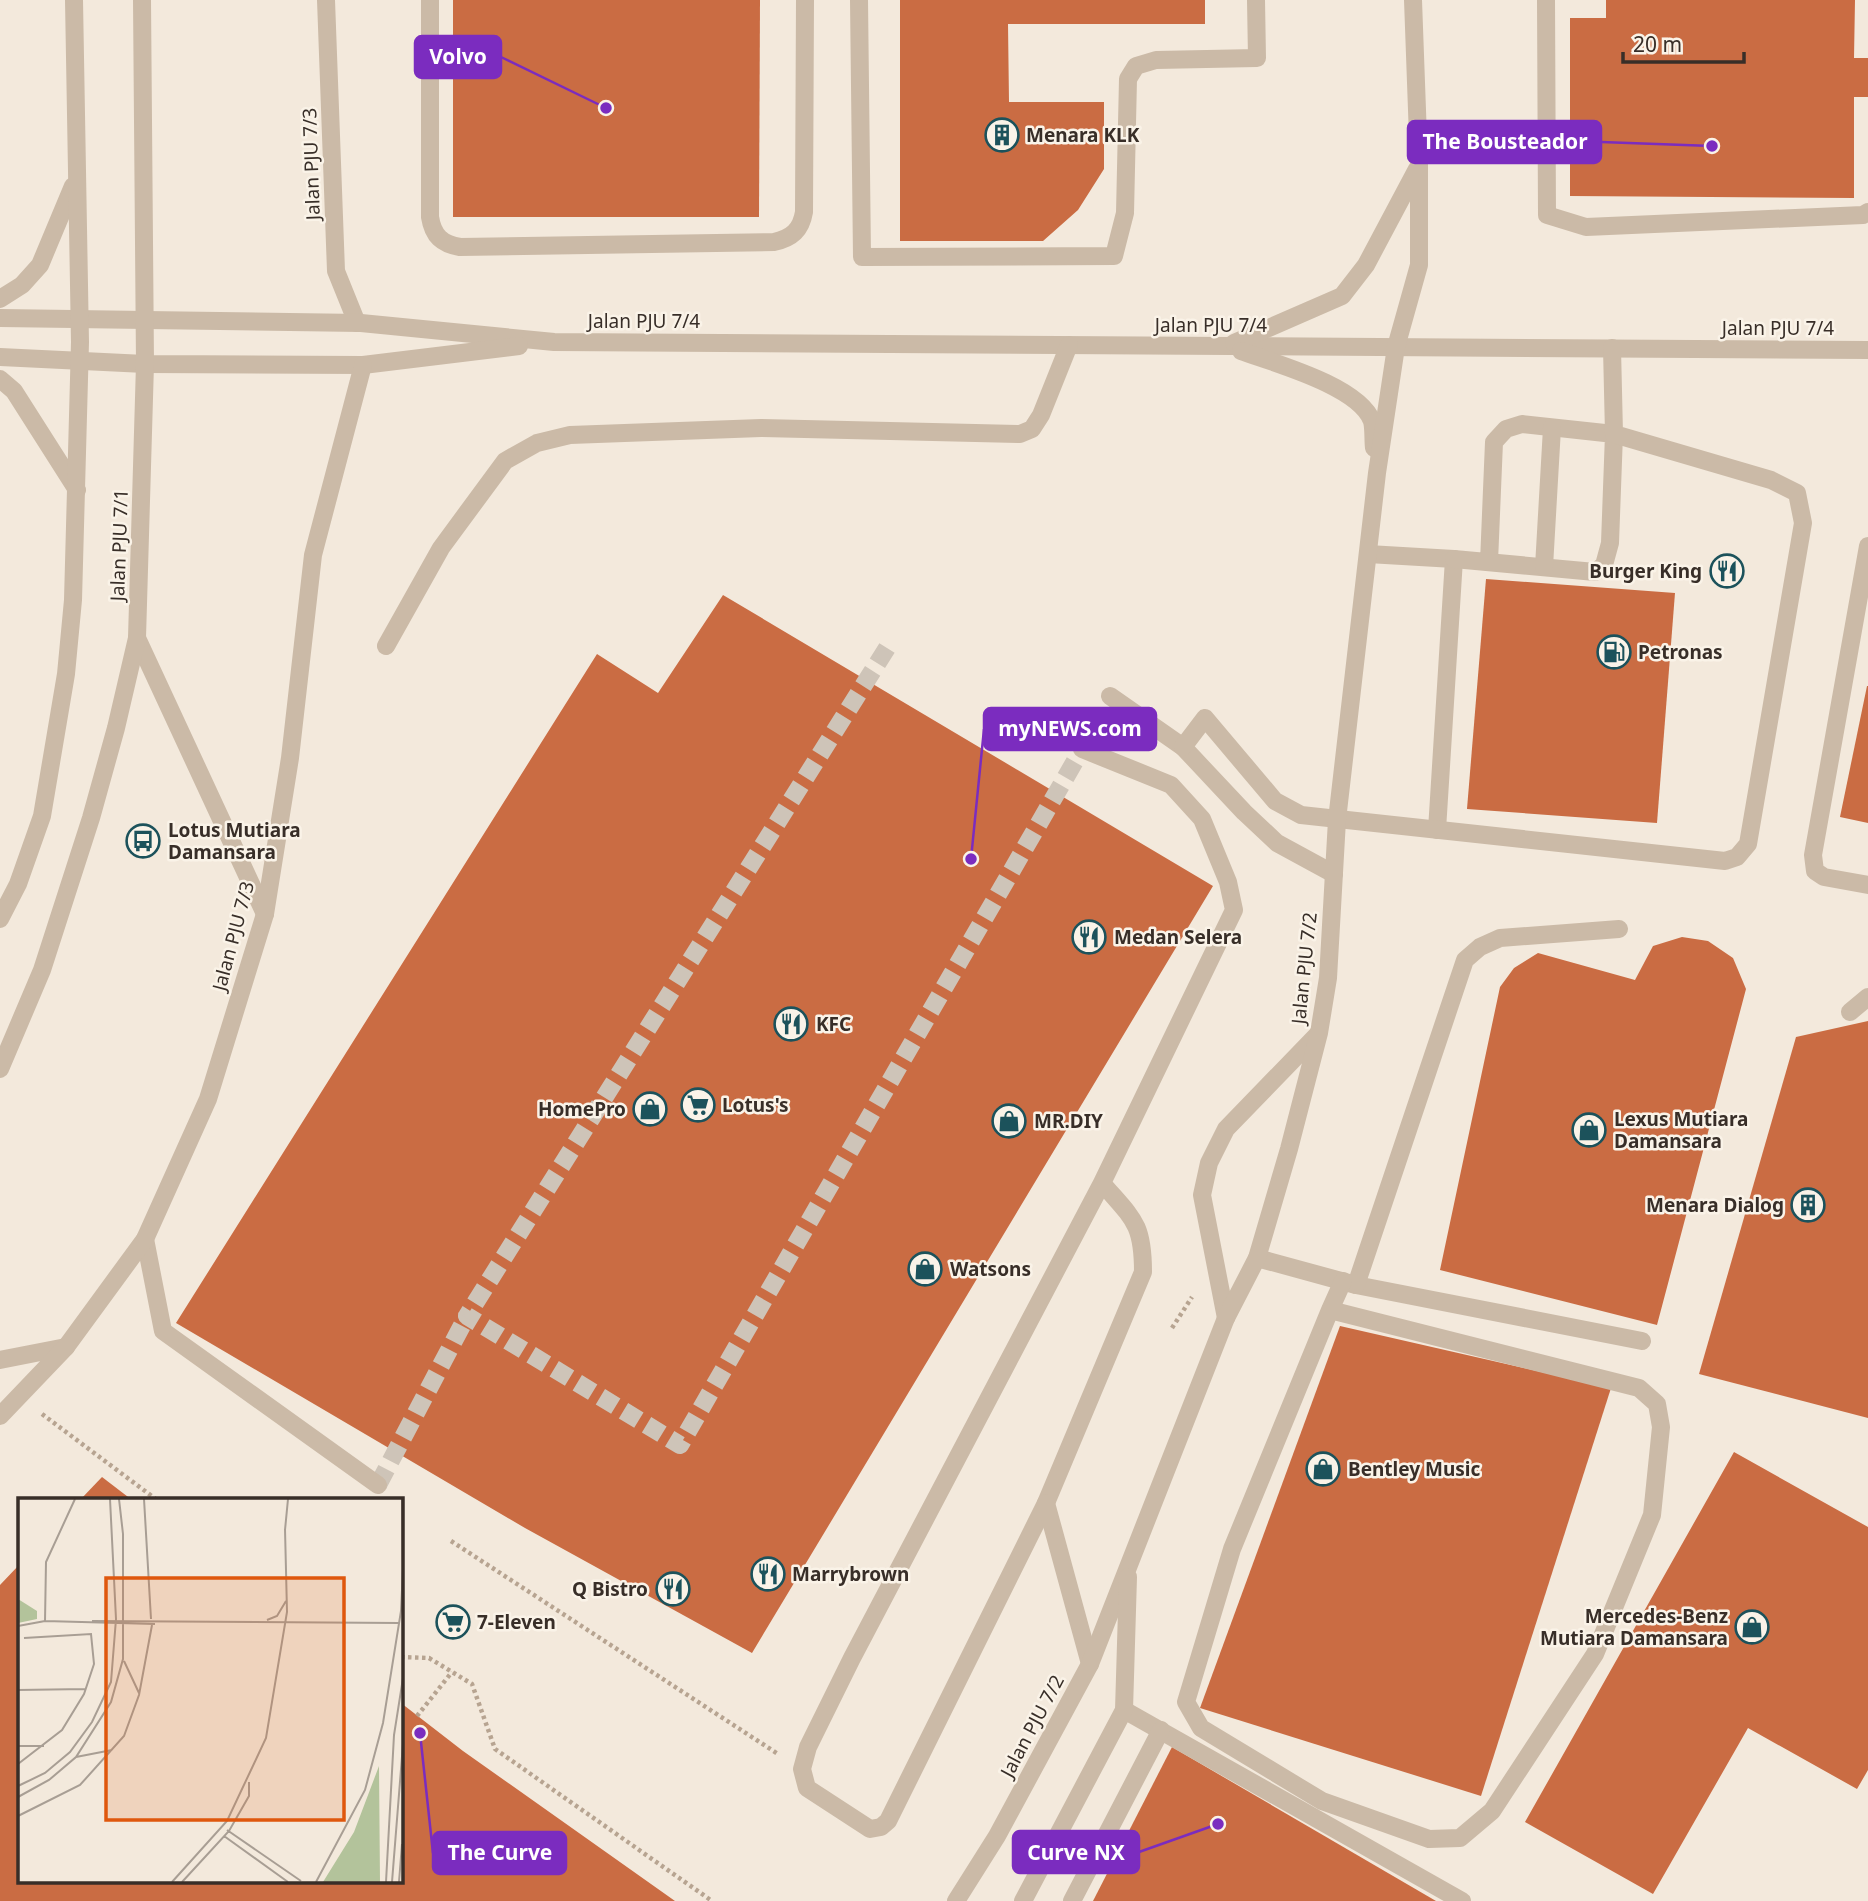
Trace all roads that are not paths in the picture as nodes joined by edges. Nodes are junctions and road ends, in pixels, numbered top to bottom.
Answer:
1 (74, 0) edge
2 (142, 0) edge
3 (326, 0) edge
4 (430, 0) edge
5 (806, 0) edge
6 (859, 0) edge
7 (1256, 0) edge
8 (1413, 0) edge
9 (1546, 0) edge
10 (1419, 164) junction
11 (76, 180) junction
12 (1868, 212) edge
13 (0, 299) edge
14 (0, 318) edge
15 (80, 321) junction
16 (145, 321) junction
17 (357, 323) junction
18 (554, 342) junction
19 (1069, 345) junction
20 (1228, 346) junction
21 (1396, 347) junction
22 (1612, 348) junction
23 (1868, 350) edge
24 (0, 357) edge
25 (79, 362) junction
26 (145, 364) junction
27 (363, 365) junction
28 (0, 379) edge
29 (1552, 428) junction
30 (1614, 435) junction
31 (1377, 473) junction
32 (77, 490) junction
33 (1868, 545) edge
34 (1368, 554) junction
35 (1454, 559) junction
36 (1489, 562) junction
37 (1544, 567) junction
38 (137, 638) junction
39 (386, 646) dead end
40 (1110, 696) dead end
41 (1183, 747) junction
42 (1082, 749) dead end
43 (1337, 820) junction
44 (1437, 830) junction
45 (1334, 874) junction
46 (1868, 885) edge
47 (265, 914) junction
48 (0, 919) edge
49 (1619, 929) dead end
50 (1868, 997) edge
51 (1850, 1012) dead end
52 (1319, 1033) junction
53 (0, 1069) edge
54 (1102, 1183) junction
55 (145, 1240) junction
56 (1257, 1258) junction
57 (1349, 1283) junction
58 (1331, 1310) junction
59 (1226, 1318) junction
60 (1642, 1341) dead end
61 (66, 1347) junction
62 (0, 1360) edge
63 (0, 1416) edge
64 (377, 1485) dead end
65 (1046, 1503) junction
66 (1128, 1563) junction
67 (1090, 1664) junction
68 (1124, 1710) junction
69 (1161, 1730) junction
70 (956, 1901) edge
71 (1023, 1901) edge
72 (1072, 1901) edge
73 (1462, 1901) edge

1 - 11 street
2 - 16 street, Jalan PJU 7/1
3 - 17 street, Jalan PJU 7/3
4 - 5 street
6 - 7 street
8 - 10 street, Jalan PJU 7/2
9 - 12 street
10 - 20 street
10 - 21 street, Jalan PJU 7/2
11 - 13 street
11 - 15 street
14 - 15 street, Jalan PJU 7/4
15 - 16 street, Jalan PJU 7/4
15 - 25 street
16 - 17 street, Jalan PJU 7/4
16 - 26 street, Jalan PJU 7/1
17 - 18 street, Jalan PJU 7/4
18 - 19 street, Jalan PJU 7/4
18 - 27 street, Jalan PJU 7/4
19 - 20 street, Jalan PJU 7/4
19 - 39 street
20 - 21 street, Jalan PJU 7/4
20 - 31 street
21 - 22 street, Jalan PJU 7/4
21 - 31 street, Jalan PJU 7/2
22 - 23 street, Jalan PJU 7/4
22 - 30 street
24 - 25 street, Jalan PJU 7/4
25 - 26 street, Jalan PJU 7/4
25 - 32 street
26 - 27 street, Jalan PJU 7/4
26 - 38 street, Jalan PJU 7/1
27 - 47 street, Jalan PJU 7/3
28 - 32 street
29 - 30 street
29 - 36 street
29 - 37 street
30 - 37 street
30 - 44 street
31 - 34 street, Jalan PJU 7/2
32 - 48 street
33 - 46 street
34 - 35 street
34 - 43 street, Jalan PJU 7/2
35 - 36 street
35 - 44 street
36 - 37 street
38 - 47 street
38 - 53 street, Jalan PJU 7/1
40 - 41 street
41 - 43 street
41 - 45 street
42 - 54 street
43 - 44 street
43 - 45 street, Jalan PJU 7/2
45 - 52 street, Jalan PJU 7/2
47 - 55 street, Jalan PJU 7/3
49 - 57 street
50 - 51 street
52 - 56 street, Jalan PJU 7/2
52 - 59 street
54 - 65 street
54 - 65 street
55 - 61 street, Jalan PJU 7/3
55 - 64 street
56 - 57 street
56 - 59 street, Jalan PJU 7/2
57 - 58 street
57 - 60 street
58 - 58 street
59 - 66 street, Jalan PJU 7/2
61 - 62 street
61 - 63 street, Jalan PJU 7/3
65 - 67 street
66 - 67 street, Jalan PJU 7/2
66 - 68 street, Jalan PJU 7/2
67 - 70 street, Jalan PJU 7/2
68 - 69 street
68 - 71 street, Jalan PJU 7/2
69 - 72 street
69 - 73 street

